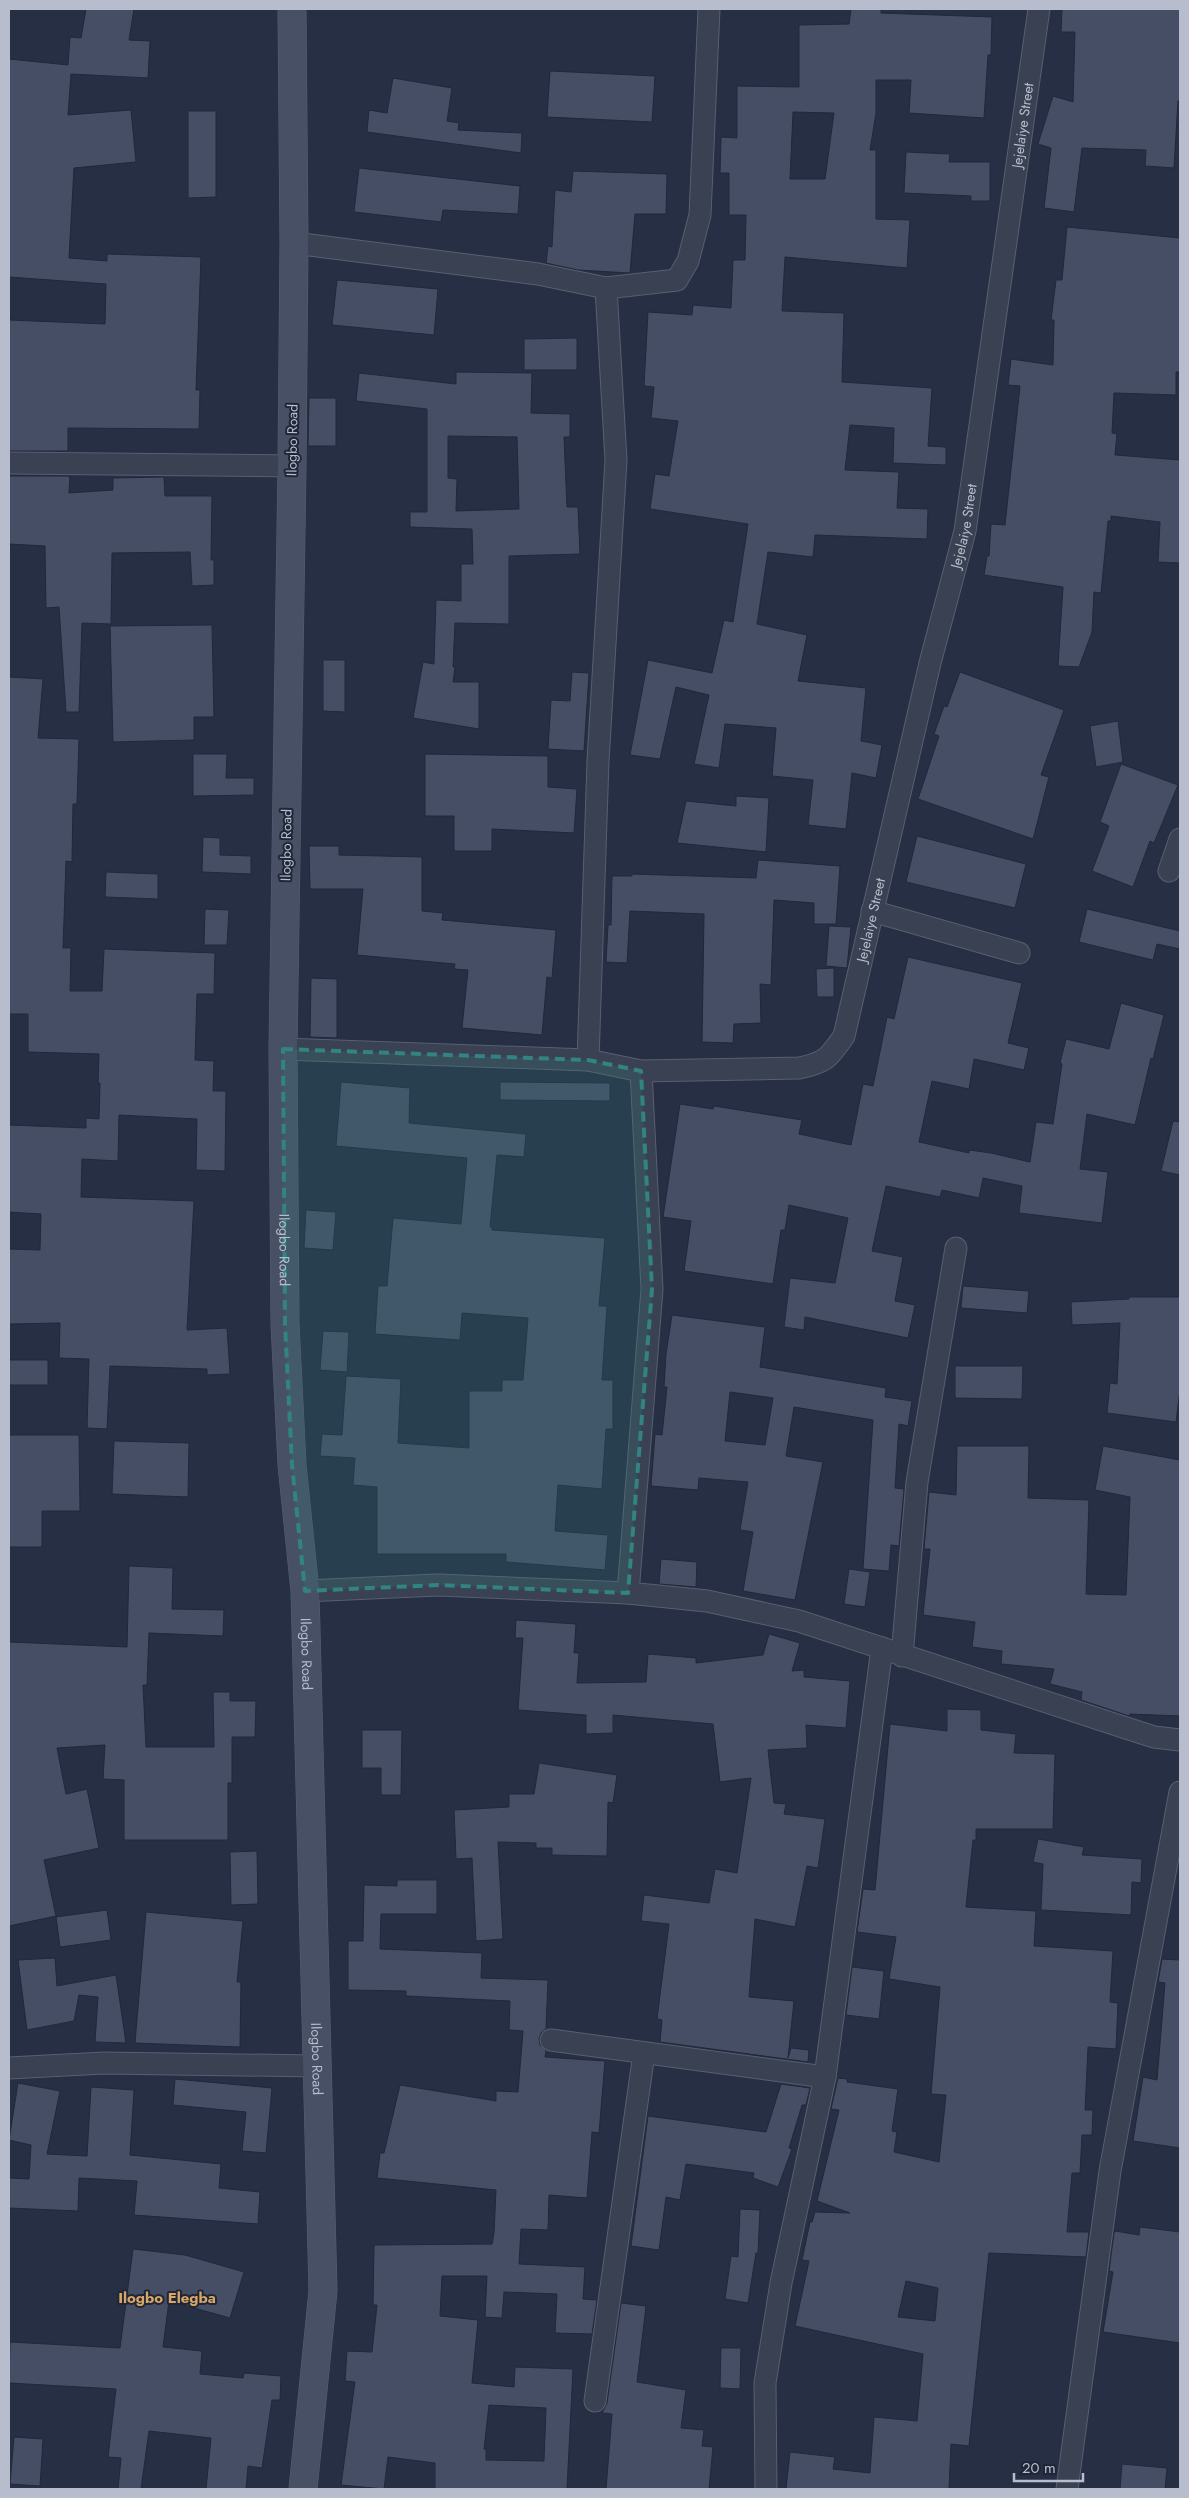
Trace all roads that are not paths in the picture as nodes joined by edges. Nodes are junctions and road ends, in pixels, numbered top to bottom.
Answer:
1 (292, 9) edge
2 (709, 9) edge
3 (1039, 9) edge
4 (294, 243) junction
5 (606, 288) junction
6 (9, 463) edge
7 (292, 466) junction
8 (1180, 839) edge
9 (1168, 871) dead end
10 (872, 911) junction
11 (1019, 953) dead end
12 (283, 1049) junction
13 (588, 1060) junction
14 (641, 1071) junction
15 (956, 1248) dead end
16 (305, 1592) junction
17 (628, 1593) junction
18 (882, 1648) junction
19 (902, 1656) junction
20 (1180, 1740) edge
21 (1180, 1792) edge
22 (551, 2040) dead end
23 (644, 2053) junction
24 (317, 2066) junction
25 (9, 2068) edge
26 (825, 2077) junction
27 (595, 2401) dead end
28 (303, 2489) edge
29 (766, 2489) edge
30 (1067, 2489) edge

1 - 4 main road, Ilogbo Road
2 - 5 street
3 - 10 street, Jejelaiye Street
4 - 5 street
4 - 7 main road, Ilogbo Road
5 - 13 street
6 - 7 street
7 - 12 main road, Ilogbo Road
8 - 9 street
10 - 11 street
10 - 14 street, Jejelaiye Street
12 - 13 street
12 - 16 main road, Ilogbo Road
13 - 14 street
14 - 17 street
15 - 19 street
16 - 17 street
16 - 24 main road, Ilogbo Road
17 - 18 street
18 - 19 street
18 - 26 street
19 - 20 street
21 - 30 street
22 - 23 street
23 - 26 street
23 - 27 street
24 - 25 street
24 - 28 main road, Ilogbo Road
26 - 29 street

